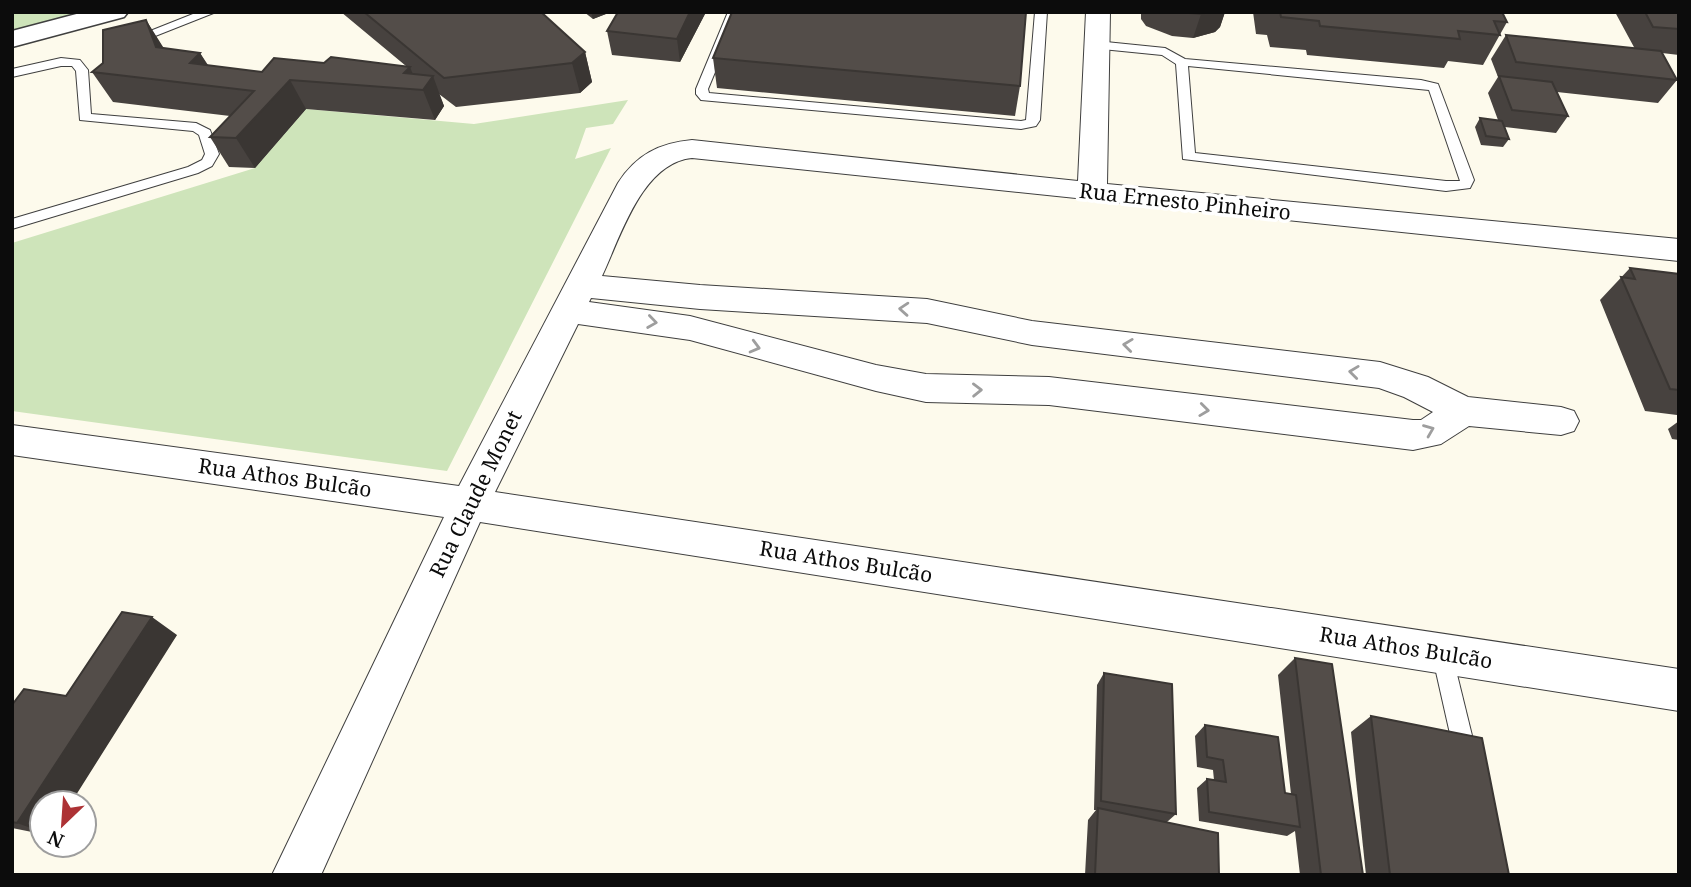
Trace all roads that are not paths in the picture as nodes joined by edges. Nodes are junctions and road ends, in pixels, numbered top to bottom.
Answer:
1 (114, 12) edge
2 (210, 12) edge
3 (734, 12) edge
4 (1041, 12) edge
5 (1097, 12) edge
6 (12, 39) edge
7 (126, 43) edge
8 (1096, 45) junction
9 (1182, 61) junction
10 (12, 73) edge
11 (692, 149) joint
12 (1092, 192) junction
13 (12, 224) edge
14 (1679, 250) edge
15 (574, 298) junction
16 (695, 312) junction
17 (1463, 411) junction
18 (1561, 421) dead end
19 (12, 440) edge
20 (469, 504) junction
21 (1442, 654) junction
22 (1679, 690) edge
23 (1471, 777) edge
24 (296, 875) edge

1 - 6 street
2 - 7 lane
3 - 4 lane
5 - 8 street
8 - 9 lane
8 - 12 street
9 - 9 lane
10 - 13 lane
11 - 12 street, Rua Ernesto Pinheiro
11 - 15 street, Rua Claude Monet
12 - 14 street, Rua Ernesto Pinheiro
15 - 16 street
15 - 20 street, Rua Claude Monet
17 -> 16 street
16 -> 17 street
17 - 18 street
19 - 20 street, Rua Athos Bulcão
20 - 21 street, Rua Athos Bulcão
20 - 24 street, Rua Claude Monet
21 - 22 street, Rua Athos Bulcão
21 - 23 lane

